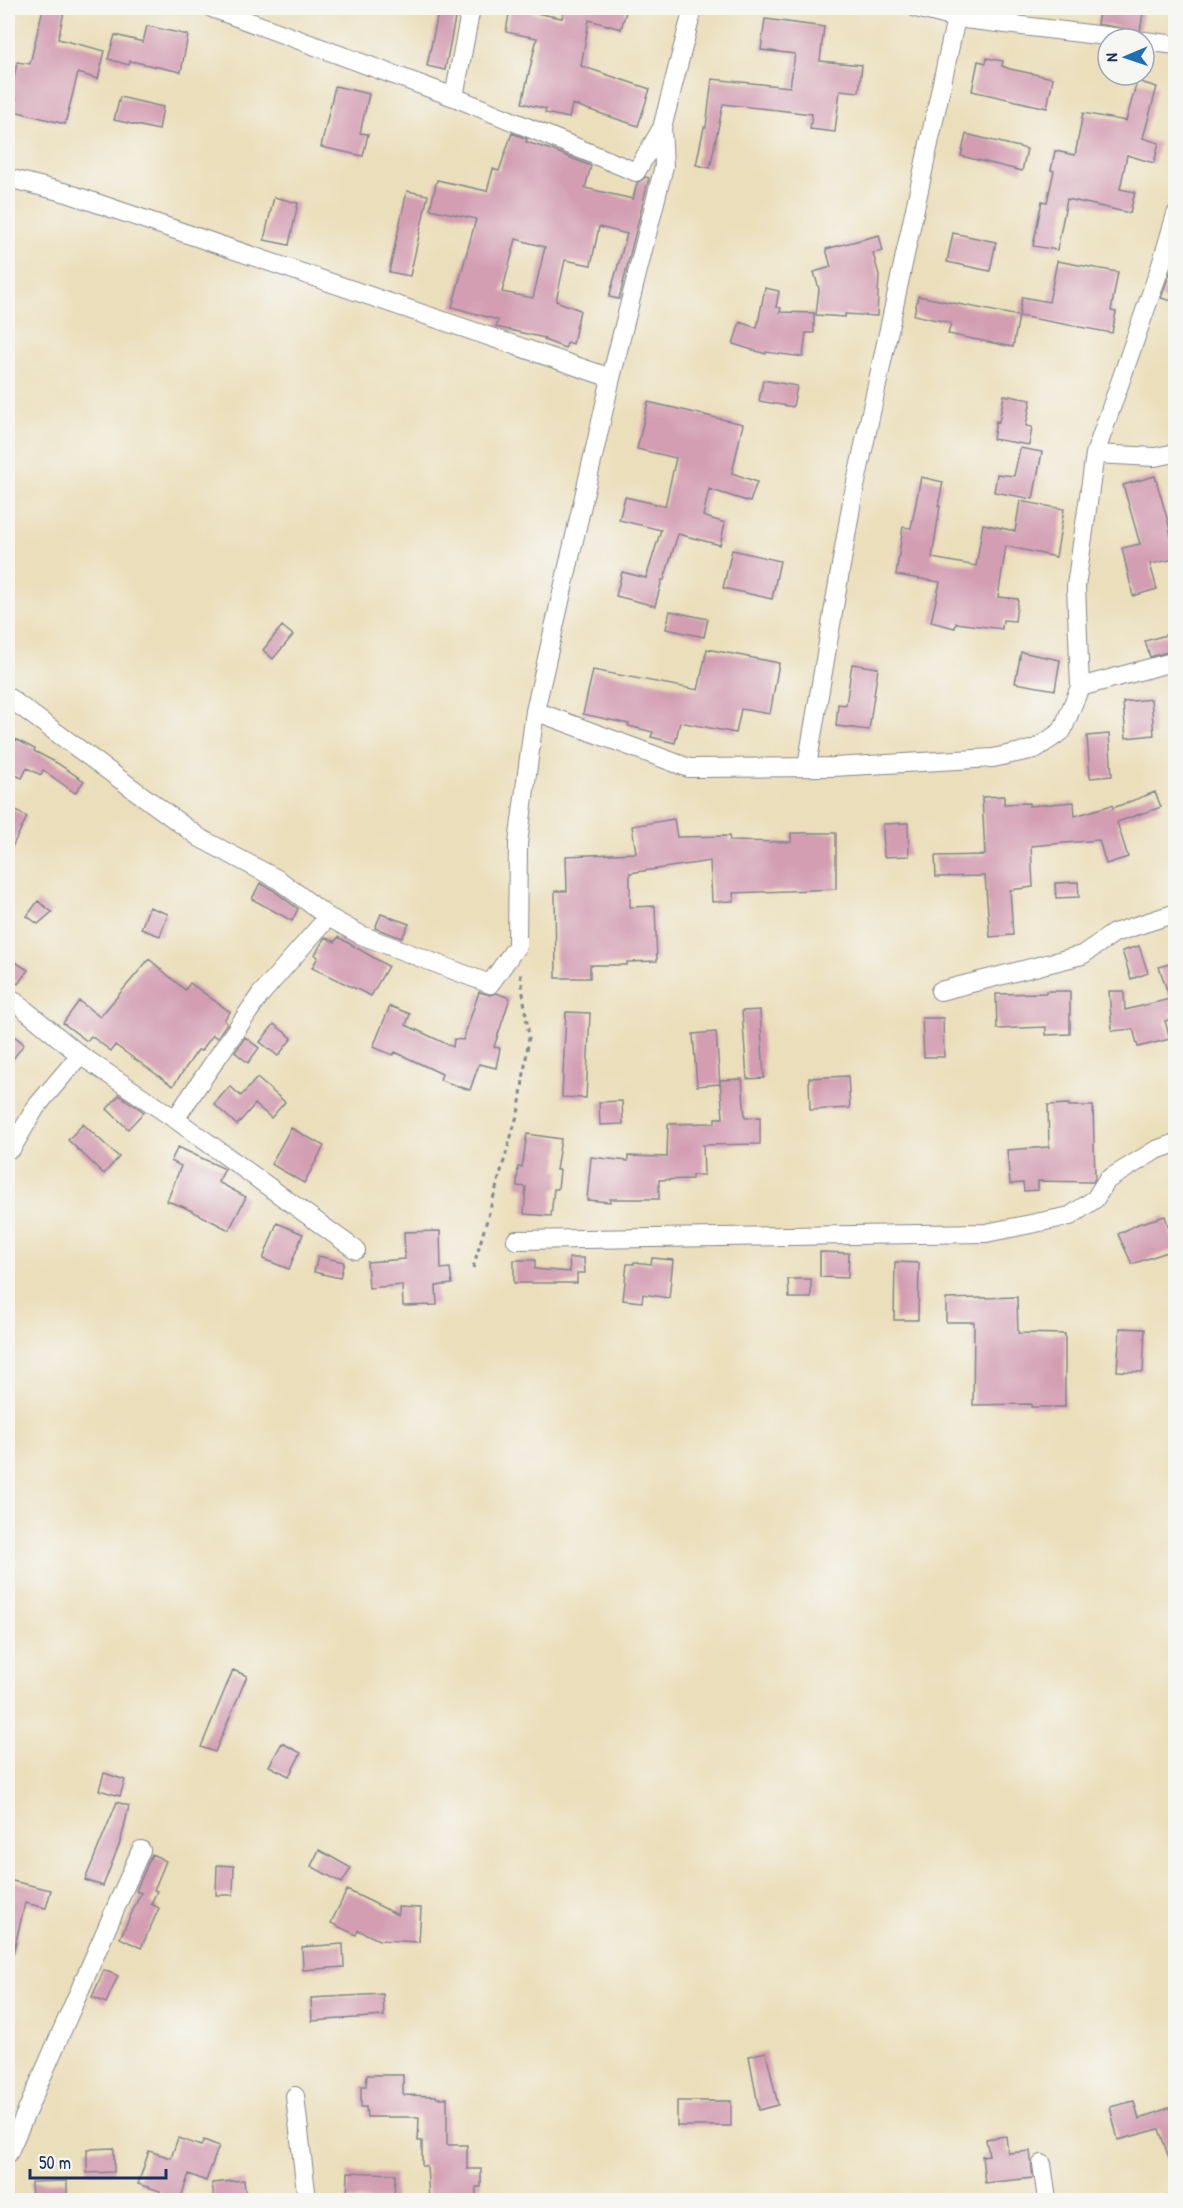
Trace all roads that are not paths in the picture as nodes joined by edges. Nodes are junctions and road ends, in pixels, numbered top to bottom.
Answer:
1 (212, 8) edge
2 (471, 8) edge
3 (693, 8) edge
4 (916, 8) edge
5 (956, 18) junction
6 (1096, 35) edge
7 (1156, 42) edge
8 (1176, 45) edge
9 (454, 97) junction
10 (662, 128) junction
11 (8, 178) edge
12 (1176, 214) edge
13 (611, 378) junction
14 (1176, 453) edge
15 (1095, 454) junction
16 (1176, 661) edge
17 (1080, 687) junction
18 (8, 697) edge
19 (535, 711) junction
20 (807, 766) junction
21 (1176, 913) edge
22 (328, 917) junction
23 (940, 991) dead end
24 (8, 996) edge
25 (80, 1055) junction
26 (175, 1119) junction
27 (1176, 1143) edge
28 (12, 1148) dead end
29 (516, 1240) dead end
30 (356, 1250) dead end
31 (141, 1850) dead end
32 (295, 2096) dead end
33 (8, 2154) edge
34 (1042, 2164) dead end
35 (307, 2200) edge
36 (1047, 2200) edge

1 - 9 street
2 - 9 street
3 - 10 street
4 - 5 street
5 - 6 street
5 - 20 street
7 - 8 street
9 - 10 street
10 - 13 street
11 - 13 street
12 - 15 street
13 - 19 street
14 - 15 street
15 - 17 street
16 - 17 street
17 - 20 street
18 - 22 street
19 - 20 street
19 - 22 street
21 - 23 street
22 - 26 street
24 - 25 street
25 - 26 street
25 - 28 street
26 - 30 street
27 - 29 street
31 - 33 street
32 - 35 street
34 - 36 street

